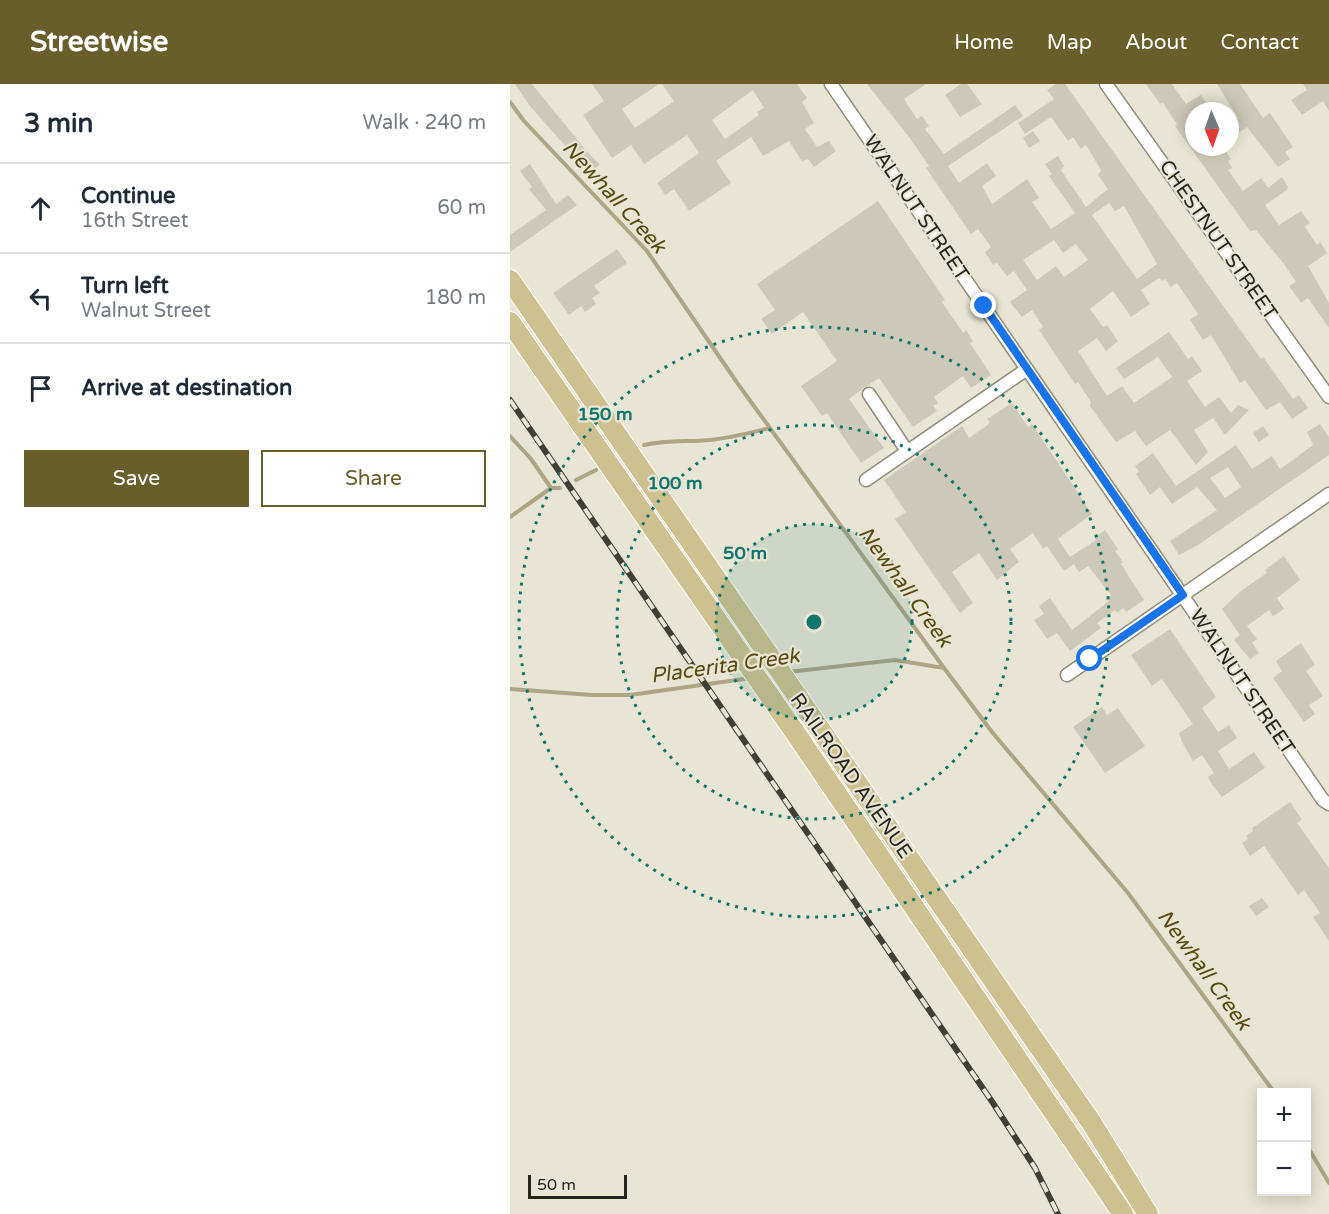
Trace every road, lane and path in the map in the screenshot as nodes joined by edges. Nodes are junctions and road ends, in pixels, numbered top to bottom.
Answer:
1 (831, 84) edge
2 (1106, 84) edge
3 (510, 282) edge
4 (510, 322) edge
5 (1027, 369) junction
6 (869, 394) dead end
7 (1329, 397) edge
8 (907, 451) junction
9 (866, 480) dead end
10 (1329, 494) edge
11 (1183, 595) junction
12 (1067, 675) dead end
13 (1329, 804) edge
14 (1123, 1214) edge
15 (1148, 1214) edge

1 - 5 street, WALNUT STREET
2 - 7 street, CHESTNUT STREET
3 - 15 main road, RAILROAD AVENUE
4 - 14 main road, RAILROAD AVENUE
5 - 8 street
5 - 11 street, WALNUT STREET
6 - 8 street
8 - 9 street
10 - 11 street
11 - 12 street
11 - 13 street, WALNUT STREET

